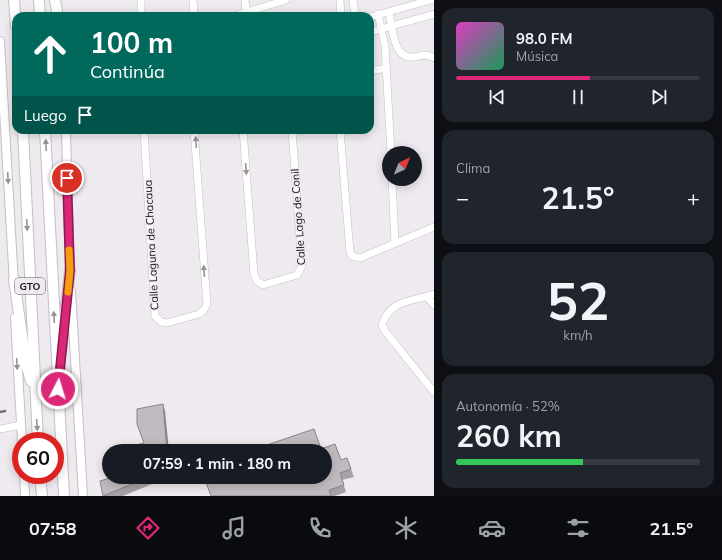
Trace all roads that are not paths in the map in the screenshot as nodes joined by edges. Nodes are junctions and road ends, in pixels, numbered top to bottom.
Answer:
1 (14, 0) edge
2 (39, 0) edge
3 (55, 0) edge
4 (59, 0) edge
5 (141, 0) edge
6 (193, 0) edge
7 (245, 0) edge
8 (286, 0) edge
9 (340, 0) edge
10 (353, 0) edge
11 (431, 0) edge
12 (15, 12) edge
13 (40, 12) edge
14 (58, 12) edge
15 (59, 12) edge
16 (141, 12) edge
17 (194, 12) edge
18 (246, 12) joint
19 (341, 12) edge
20 (354, 12) edge
21 (389, 12) junction
22 (378, 14) junction
23 (434, 14) edge
24 (374, 15) edge
25 (392, 26) junction
26 (381, 29) junction
27 (374, 31) edge
28 (0, 41) edge
29 (0, 50) edge
30 (434, 58) edge
31 (387, 68) junction
32 (374, 70) edge
33 (2, 90) edge
34 (23, 134) edge
35 (45, 134) edge
36 (66, 134) edge
37 (144, 134) edge
38 (194, 134) edge
39 (243, 134) edge
40 (292, 134) edge
41 (340, 134) edge
42 (391, 146) edge
43 (392, 186) edge
44 (434, 227) edge
45 (395, 243) junction
46 (70, 270) junction
47 (14, 279) junction
48 (431, 295) edge
49 (434, 305) edge
50 (58, 389) junction
51 (35, 392) junction
52 (434, 392) edge
53 (21, 425) junction
54 (0, 429) edge
55 (21, 432) edge
56 (37, 432) edge
57 (24, 484) edge
58 (41, 484) edge
59 (25, 496) edge
60 (42, 496) edge
61 (64, 496) edge
62 (83, 496) edge

1 - 12 main road
2 - 13 main road
3 - 14 main road
4 - 15 street
5 - 16 street
6 - 17 street
7 - 18 street
8 - 18 street
9 - 19 street
10 - 20 street
11 - 21 street
21 - 22 street
21 - 25 street
22 - 24 street
22 - 26 street
23 - 25 street
25 - 26 street
25 - 30 street
26 - 27 street
26 - 31 street
28 - 29 street
29 - 33 street
31 - 32 street
31 - 42 street
33 -> 47 street
34 -> 51 main road, GTO
50 -> 35 main road, GTO
36 - 46 street
37 -> 38 street, Calle Laguna de Chacaua
39 -> 40 street, Calle Lago de Conil
41 - 45 street
43 - 45 street
44 - 45 street
46 - 50 main road
46 - 62 street
47 - 51 main road
47 -> 53 street
48 - 49 street
48 - 52 street
50 - 61 main road, GTO
51 -> 56 main road, GTO
53 - 54 street
53 - 55 street
57 - 59 street
58 - 60 main road

